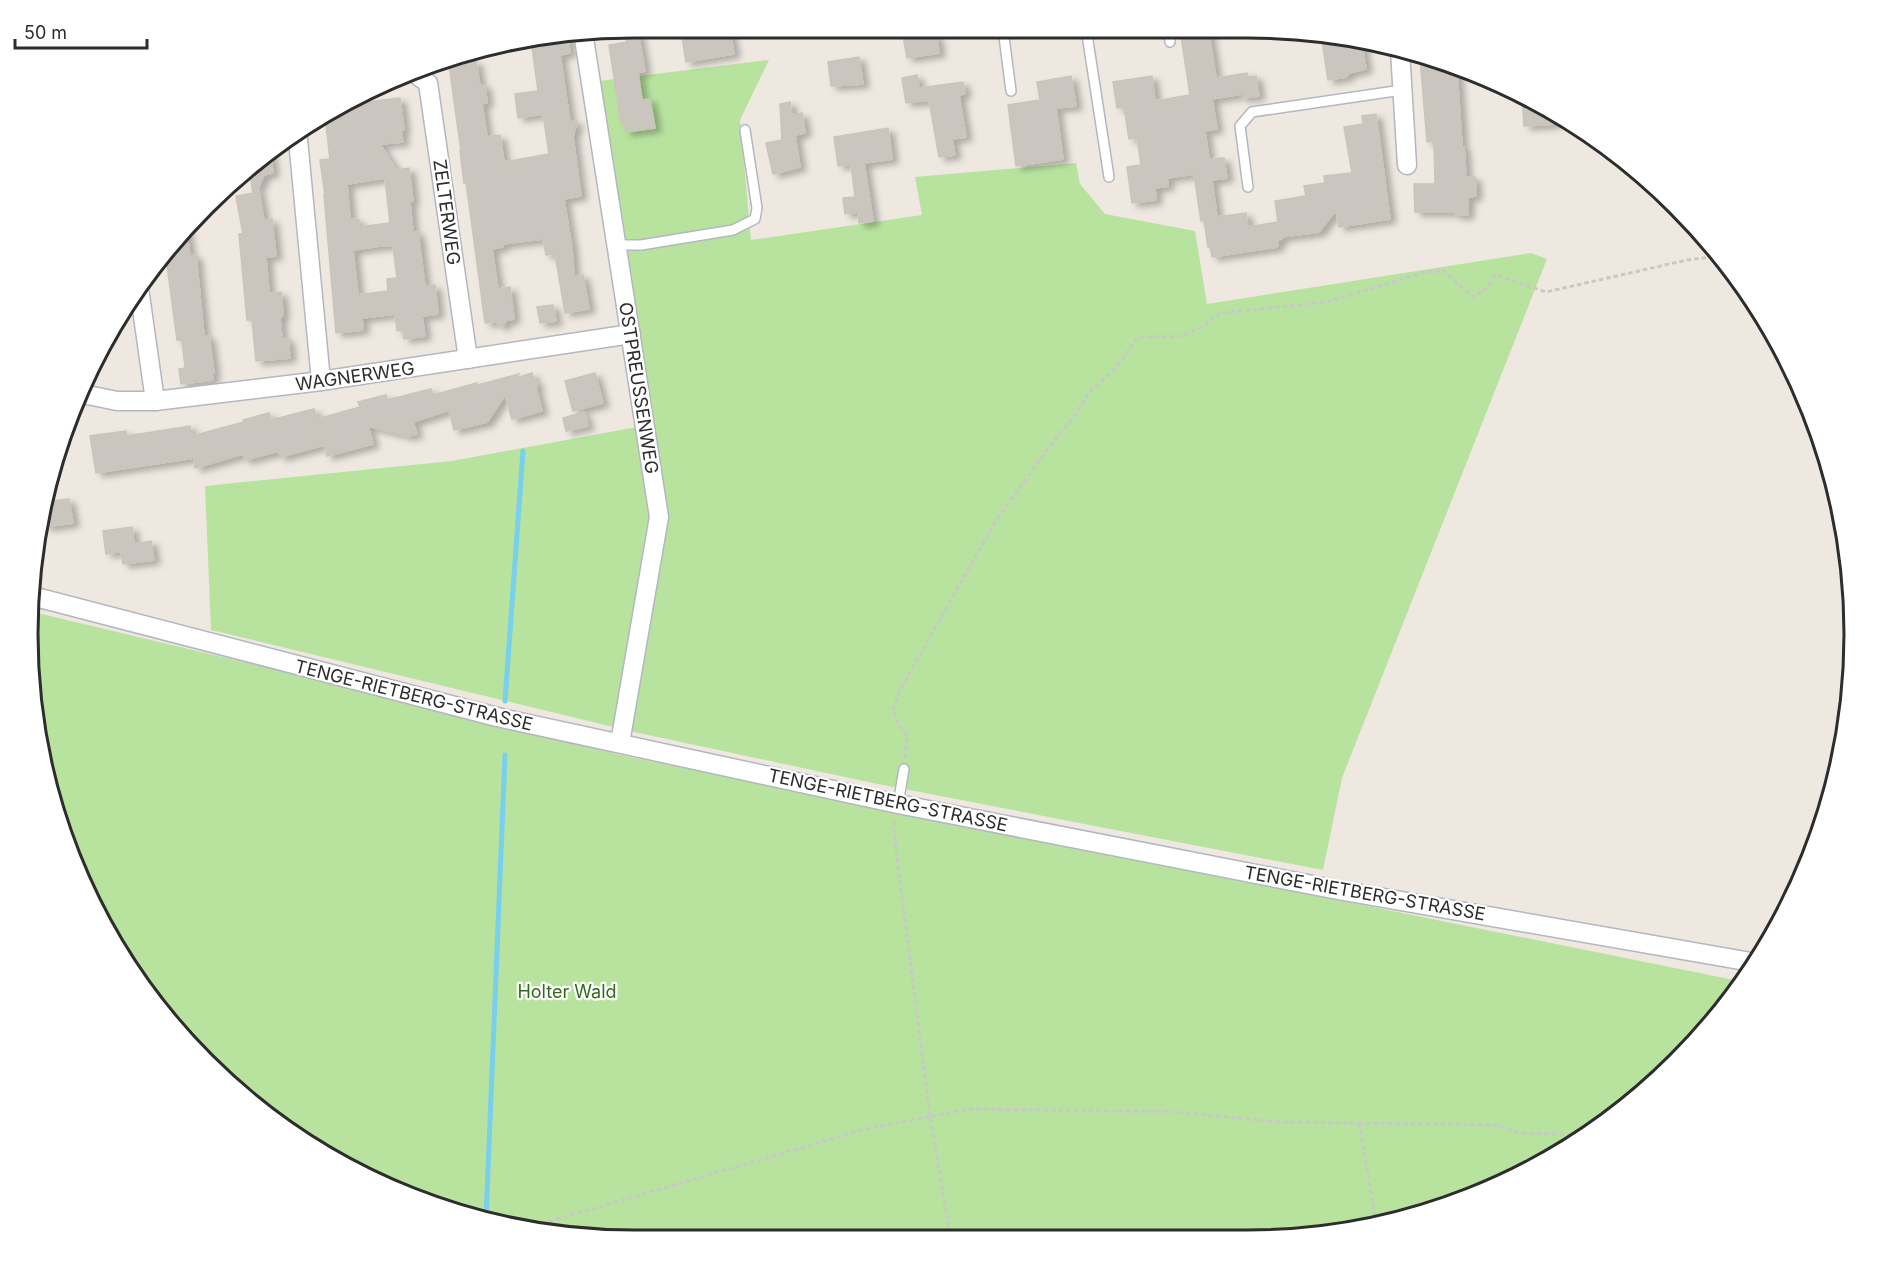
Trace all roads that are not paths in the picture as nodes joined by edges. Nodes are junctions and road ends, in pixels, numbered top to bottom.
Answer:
1 (1004, 38) edge
2 (1088, 38) edge
3 (1169, 38) edge
4 (584, 40) edge
5 (1170, 42) dead end
6 (1400, 58) edge
7 (420, 78) edge
8 (1402, 90) junction
9 (1011, 91) dead end
10 (745, 130) dead end
11 (298, 141) edge
12 (1407, 165) dead end
13 (1109, 177) dead end
14 (1248, 187) dead end
15 (616, 245) junction
16 (141, 299) edge
17 (631, 334) junction
18 (468, 359) junction
19 (321, 381) junction
20 (88, 395) edge
21 (154, 401) junction
22 (39, 598) edge
23 (620, 743) junction
24 (904, 769) road end
25 (898, 804) junction
26 (1746, 961) edge

1 - 9 lane
2 - 13 lane
3 - 5 lane
4 - 15 street, OSTPREUSSENWEG
6 - 8 street
7 - 18 street, ZELTERWEG
8 - 12 street
8 - 14 lane
10 - 15 lane
11 - 19 street
15 - 17 street, OSTPREUSSENWEG
16 - 21 street
17 - 18 street, WAGNERWEG
17 - 23 street, OSTPREUSSENWEG
18 - 19 street, WAGNERWEG
19 - 21 street, WAGNERWEG
20 - 21 street, WAGNERWEG
22 - 23 street, TENGE-RIETBERG-STRASSE
23 - 25 street, TENGE-RIETBERG-STRASSE
24 - 25 lane
25 - 26 street, TENGE-RIETBERG-STRASSE

